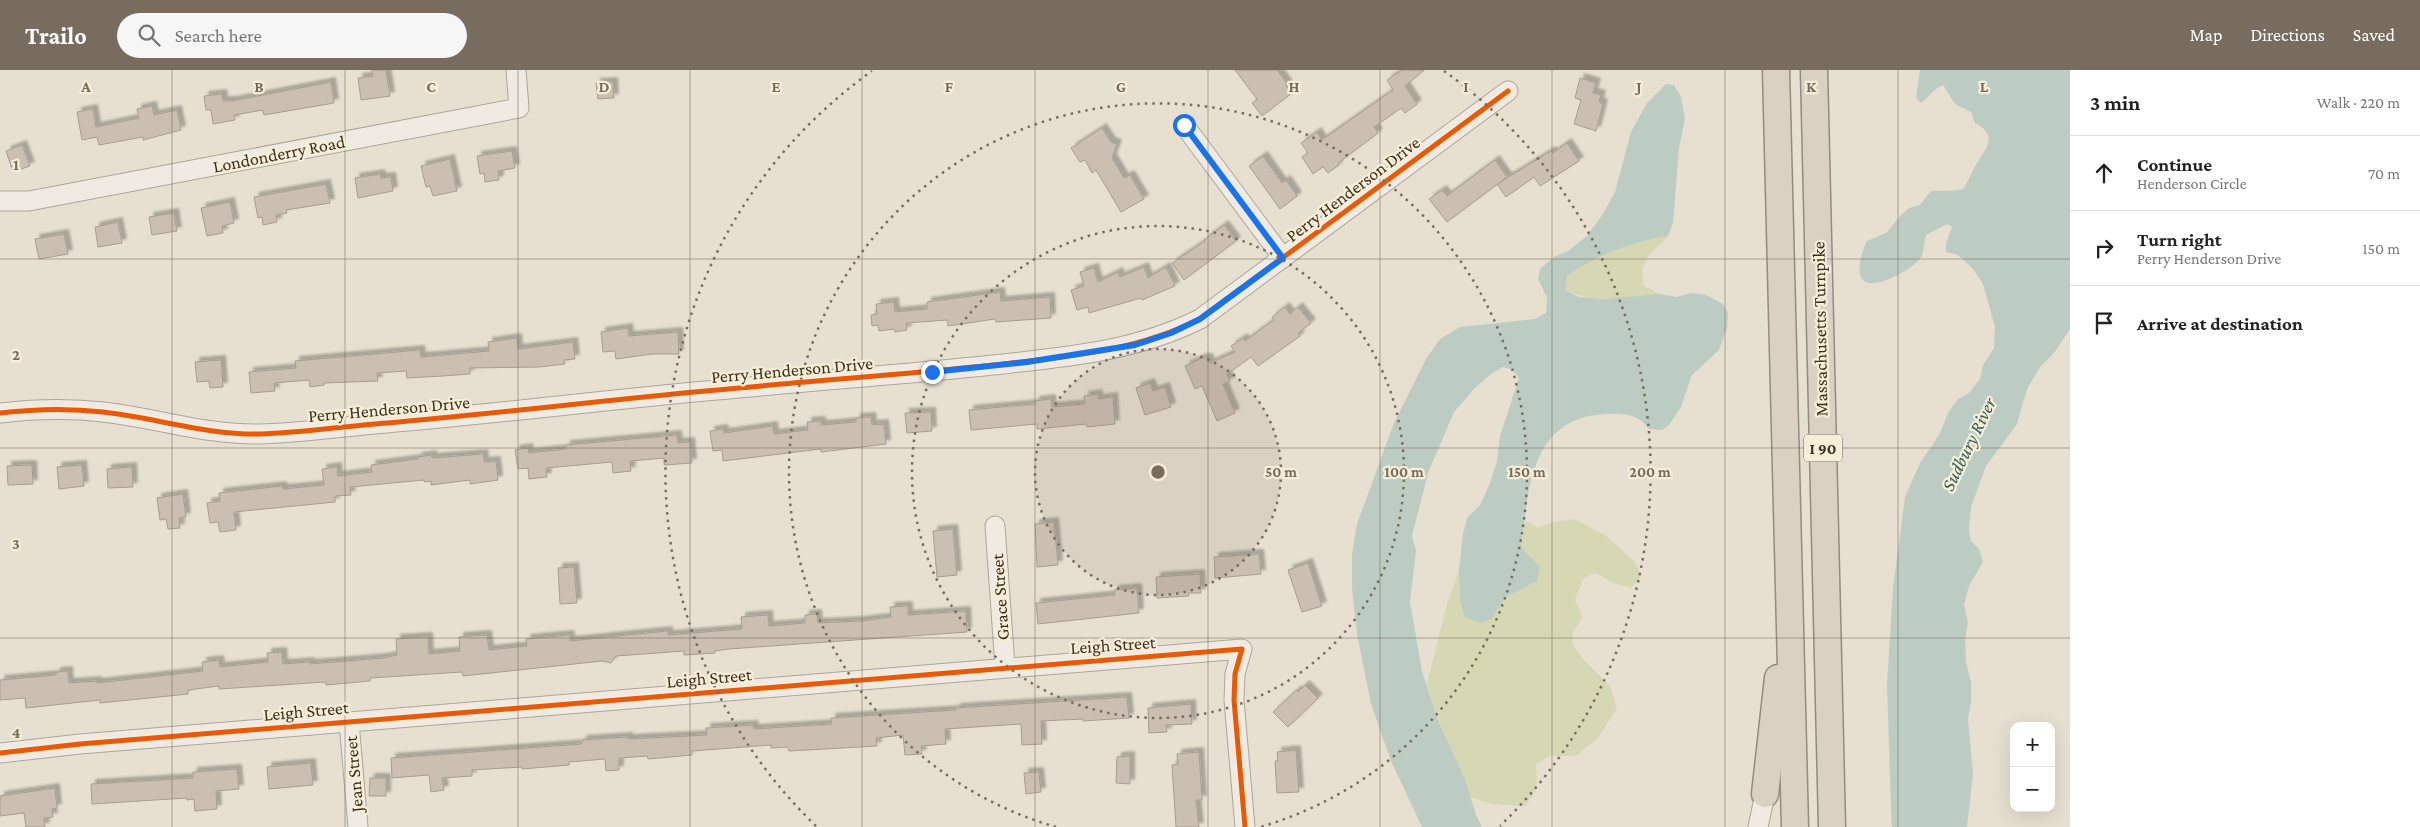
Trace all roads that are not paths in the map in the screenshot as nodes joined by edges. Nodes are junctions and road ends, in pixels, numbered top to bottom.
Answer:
1 (516, 70) edge
2 (1776, 70) edge
3 (1814, 70) edge
4 (1508, 91) dead end
5 (1184, 125) dead end
6 (0, 202) edge
7 (1283, 258) junction
8 (0, 413) edge
9 (995, 526) dead end
10 (1789, 581) junction
11 (1005, 667) junction
12 (349, 722) junction
13 (0, 753) edge
14 (1765, 794) junction
15 (358, 827) edge
16 (1245, 827) edge
17 (1758, 827) edge
18 (1764, 827) edge
19 (1795, 827) edge
20 (1832, 827) edge

1 - 6 street, Londonderry Road
2 - 10 highway, Massachusetts Turnpike / I 90
3 - 20 highway, Massachusetts Turnpike / I 90
4 - 7 street, Perry Henderson Drive
5 - 7 street
7 - 8 street, Perry Henderson Drive
9 - 11 street, Grace Street
10 - 14 highway
10 - 19 highway, Massachusetts Turnpike / I 90
11 - 12 street, Leigh Street
11 - 16 street, Leigh Street
12 - 13 street, Leigh Street
12 - 15 street, Jean Street
14 - 17 street
14 - 18 street

